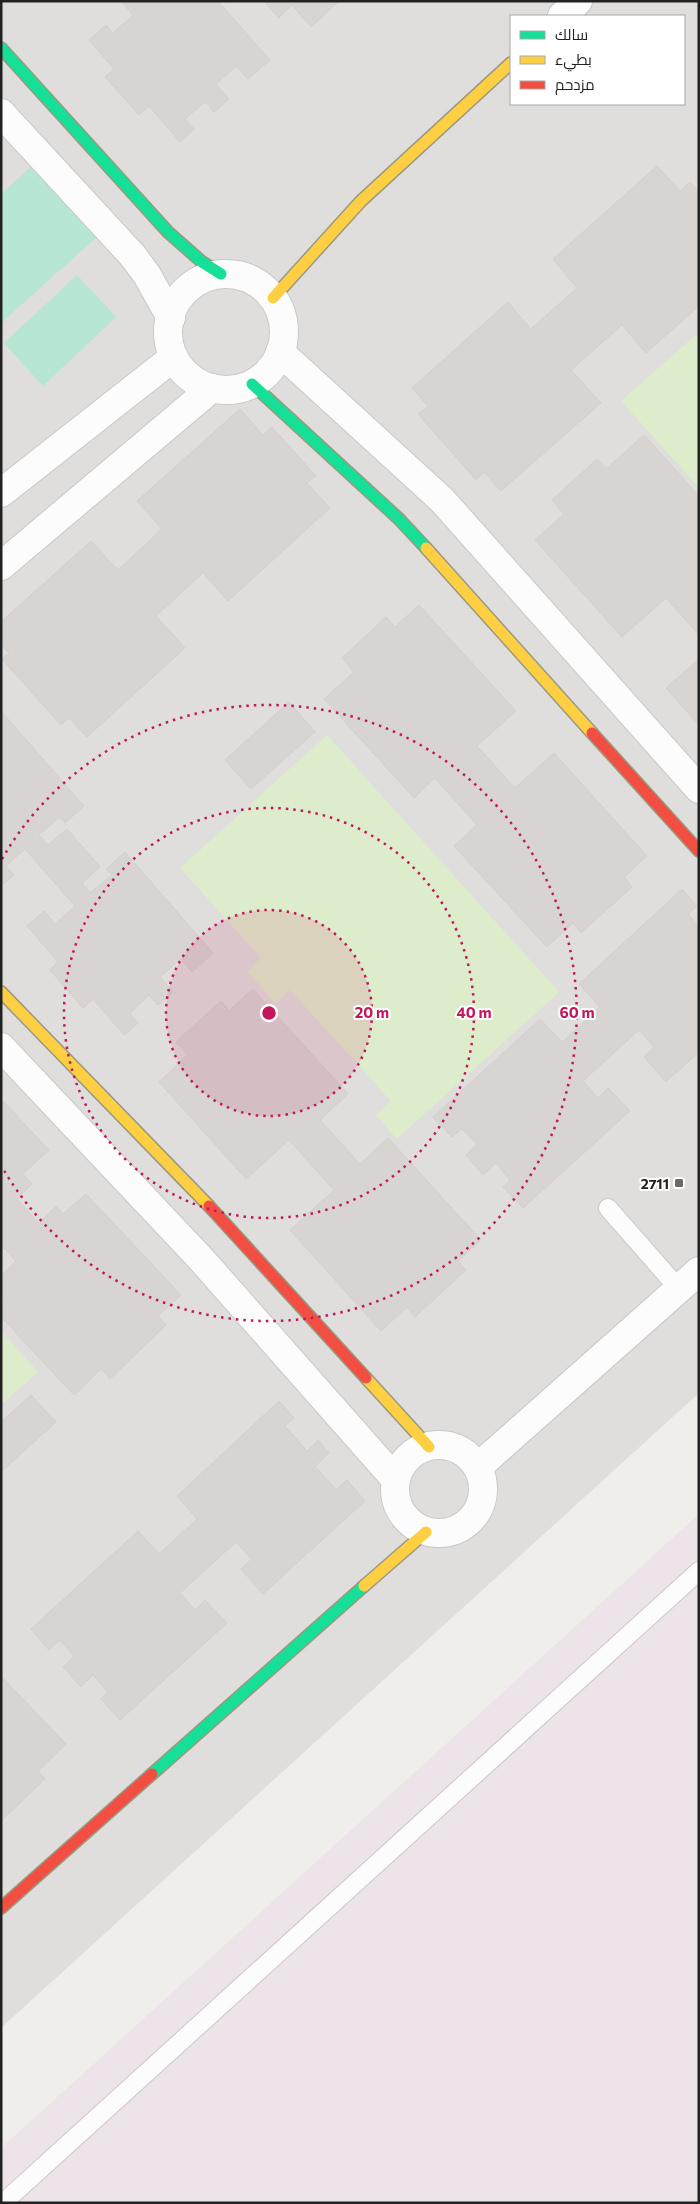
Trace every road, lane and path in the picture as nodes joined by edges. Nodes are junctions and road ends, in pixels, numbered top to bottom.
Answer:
1 (578, 1) edge
2 (563, 15) edge
3 (1, 48) edge
4 (510, 64) edge
5 (1, 113) edge
6 (221, 274) junction
7 (273, 298) junction
8 (171, 318) junction
9 (280, 352) junction
10 (174, 357) junction
11 (252, 384) junction
12 (212, 388) junction
13 (1, 493) edge
14 (1, 566) edge
15 (699, 790) edge
16 (699, 851) edge
17 (1, 992) edge
18 (1, 1047) edge
19 (608, 1208) dead end
20 (689, 1280) edge
21 (429, 1446) junction
22 (478, 1467) junction
23 (396, 1480) junction
24 (426, 1532) junction
25 (699, 1571) edge
26 (1, 1908) edge
27 (3, 2203) edge

1 - 2 street
3 - 6 street
4 - 7 street
5 - 8 street
6 - 7 street
6 - 8 street
7 - 9 street
8 - 10 street
9 - 11 street
9 - 15 street
10 - 12 street
10 - 13 street
11 - 12 street
11 - 16 street
12 - 14 street
17 - 21 street
18 - 23 street
19 - 20 lane
20 - 22 street
21 - 22 street
21 - 23 street
22 - 24 street
23 - 24 street
24 - 26 street
25 - 27 lane

